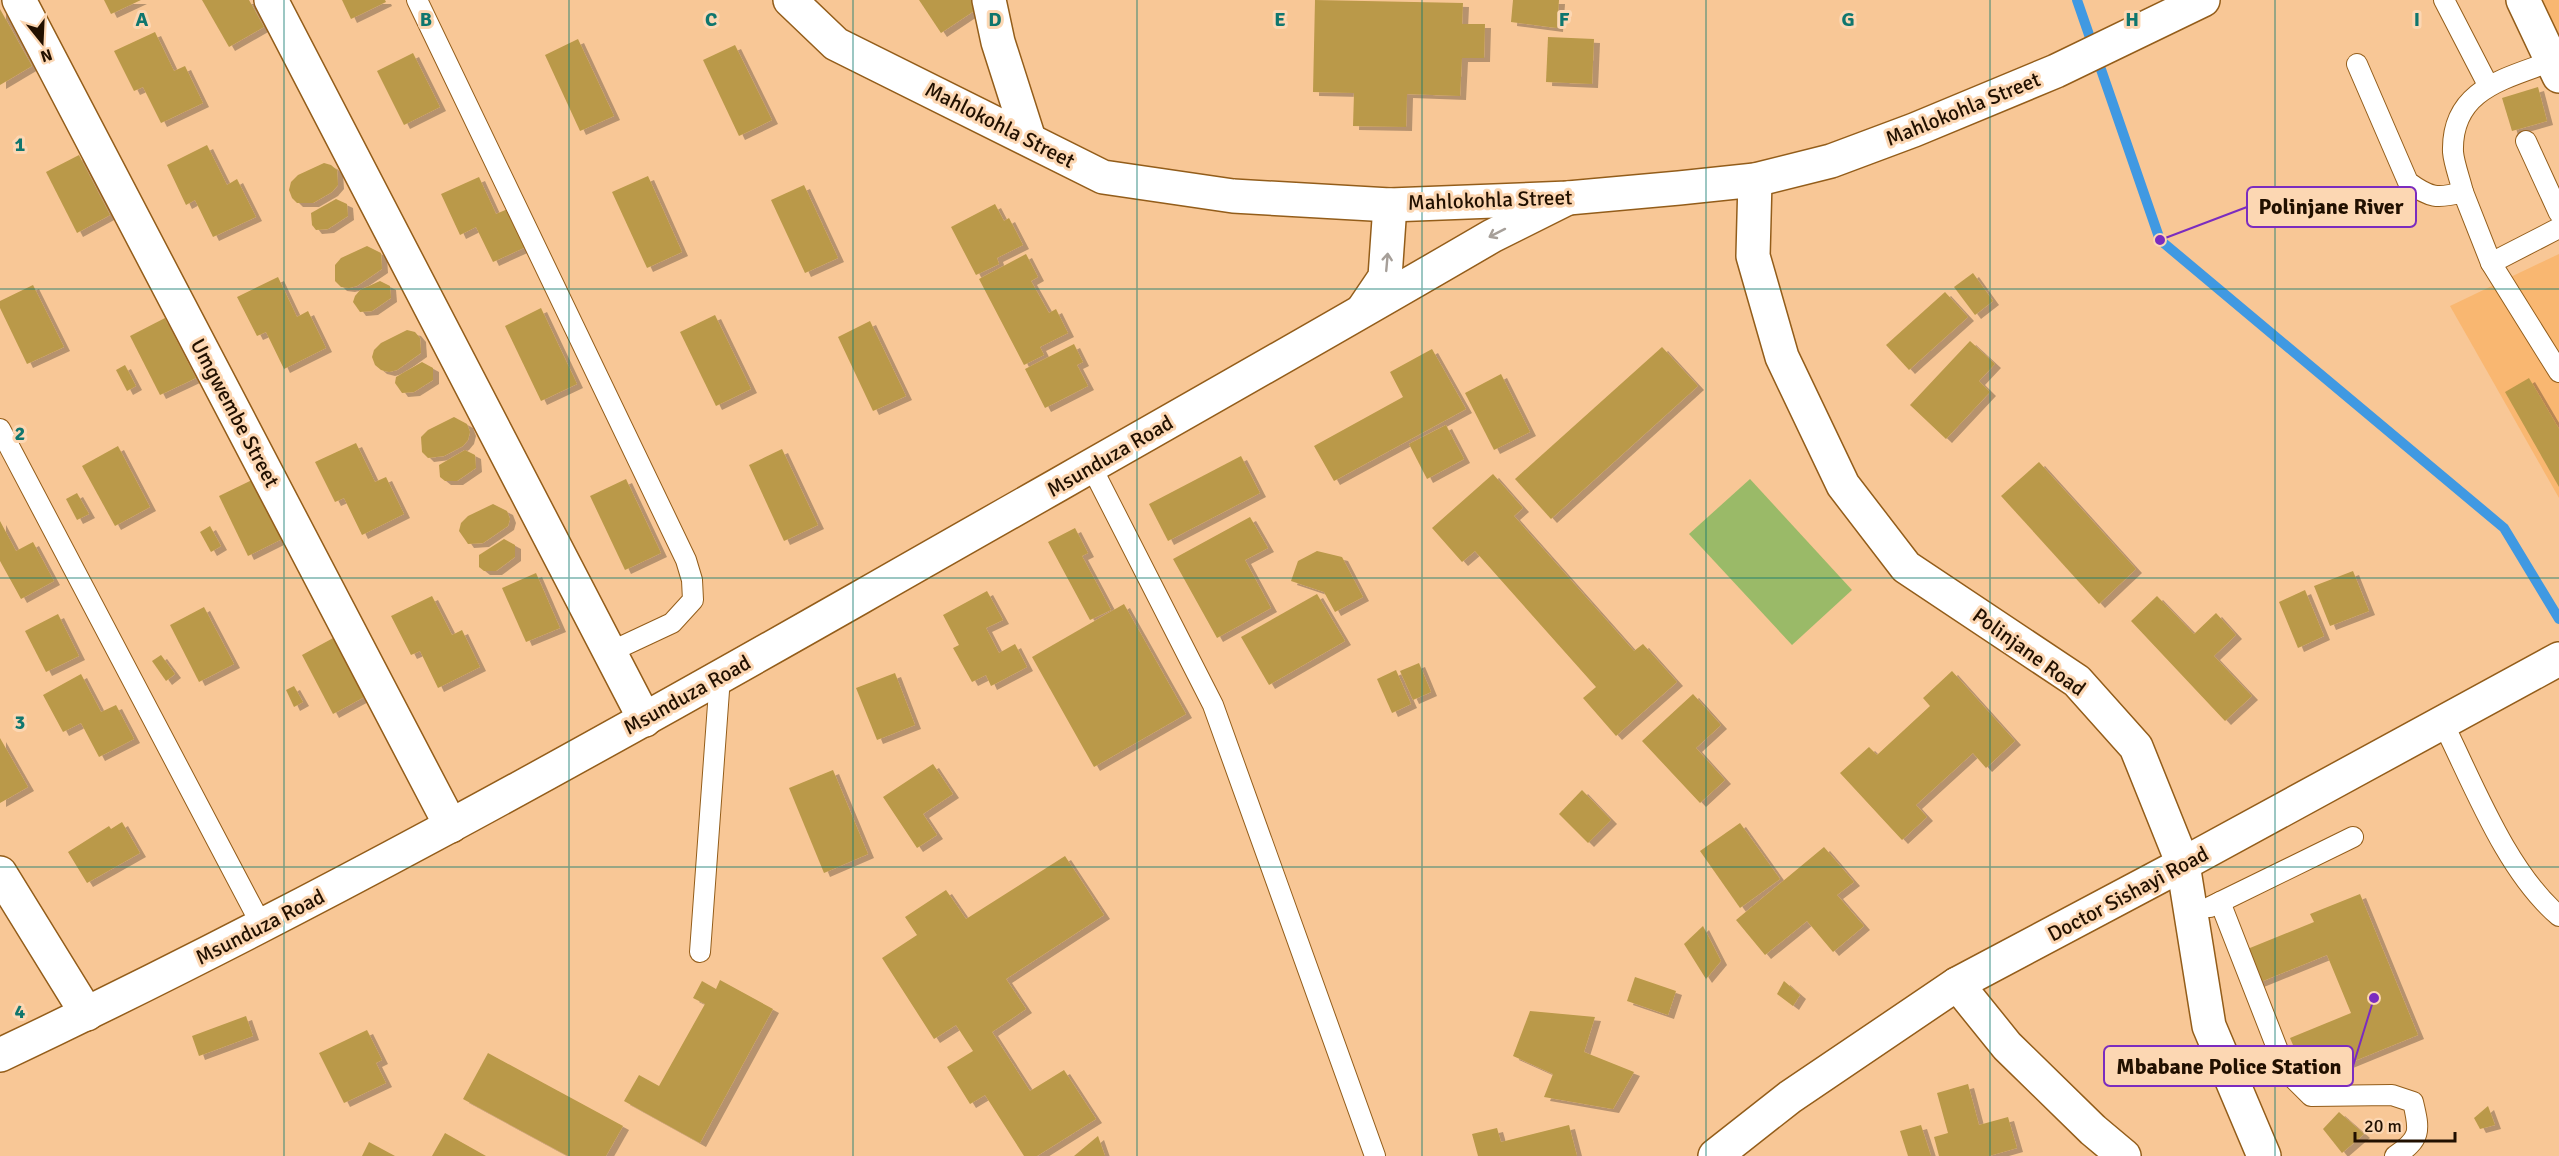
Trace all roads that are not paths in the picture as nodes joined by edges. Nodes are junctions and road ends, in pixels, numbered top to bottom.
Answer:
1 (19, 0) edge
2 (271, 0) edge
3 (417, 0) edge
4 (790, 0) edge
5 (989, 0) edge
6 (2204, 0) edge
7 (2444, 0) edge
8 (2523, 0) edge
9 (2357, 64) dead end
10 (2555, 68) edge
11 (2488, 85) junction
12 (1029, 139) junction
13 (2526, 141) dead end
14 (1755, 180) junction
15 (2463, 192) junction
16 (1568, 198) junction
17 (1390, 205) junction
18 (2559, 213) edge
19 (2559, 228) edge
20 (2491, 263) junction
21 (1362, 312) junction
22 (2559, 372) edge
23 (0, 429) edge
24 (1091, 466) junction
25 (610, 652) junction
26 (2559, 659) edge
27 (720, 677) junction
28 (645, 720) junction
29 (2442, 721) junction
30 (451, 826) junction
31 (2353, 837) dead end
32 (2183, 864) junction
33 (0, 873) edge
34 (2206, 909) junction
35 (2559, 916) edge
36 (262, 926) junction
37 (700, 952) dead end
38 (1957, 984) junction
39 (87, 1014) junction
40 (0, 1055) edge
41 (1375, 1156) edge
42 (1715, 1156) edge
43 (2124, 1156) edge
44 (2264, 1156) edge
45 (2395, 1156) edge

1 - 30 street, Umgwembe Street
2 - 25 street
3 - 25 lane
4 - 12 street, Mahlokohla Street
5 - 12 street
6 - 14 street, Mahlokohla Street
7 - 11 lane
8 - 10 street
9 - 15 lane
10 - 11 lane
11 - 15 lane
12 - 17 street, Mahlokohla Street
13 - 18 lane
14 - 16 street, Mahlokohla Street
14 - 32 street, Polinjane Road
15 - 20 lane
16 - 17 street, Mahlokohla Street
16 -> 21 street, Msunduza Road
21 -> 17 street, Msunduza Road
19 - 20 lane
20 - 22 lane
21 - 24 street, Msunduza Road
23 - 36 lane
24 - 27 street, Msunduza Road
24 - 41 lane
25 - 28 street
26 - 29 street, Doctor Sishayi Road
27 - 28 street, Msunduza Road
27 - 37 lane
28 - 30 street, Msunduza Road
29 - 32 street, Doctor Sishayi Road
29 - 35 lane
30 - 36 street, Msunduza Road
31 - 34 lane
32 - 34 street, Polinjane Road
32 - 38 street, Doctor Sishayi Road
33 - 39 street
34 - 44 street, Polinjane Road
34 - 45 lane
36 - 39 street, Msunduza Road
38 - 42 street, Doctor Sishayi Road
38 - 43 street
39 - 40 street, Msunduza Road

